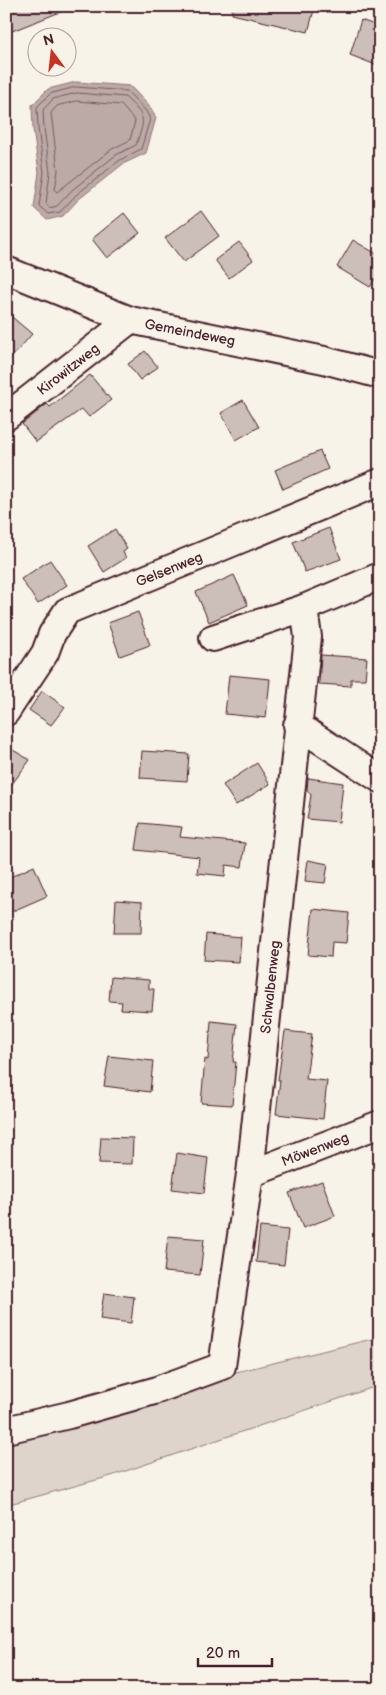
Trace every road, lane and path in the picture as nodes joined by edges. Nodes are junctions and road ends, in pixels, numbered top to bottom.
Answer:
1 (6, 270) edge
2 (130, 320) junction
3 (380, 375) edge
4 (6, 417) edge
5 (380, 482) edge
6 (380, 576) edge
7 (304, 608) junction
8 (213, 638) dead end
9 (6, 712) edge
10 (297, 725) junction
11 (380, 779) edge
12 (380, 1124) edge
13 (250, 1174) junction
14 (6, 1430) edge

1 - 2 street, Gemeindeweg
2 - 3 street, Gemeindeweg
2 - 4 street, Kirowitzweg
5 - 9 street, Gelsenweg
6 - 7 street
7 - 8 street
7 - 10 street, Schwalbenweg
10 - 11 street
10 - 13 street, Schwalbenweg
12 - 13 street, Möwenweg
13 - 14 street, Schwalbenweg

